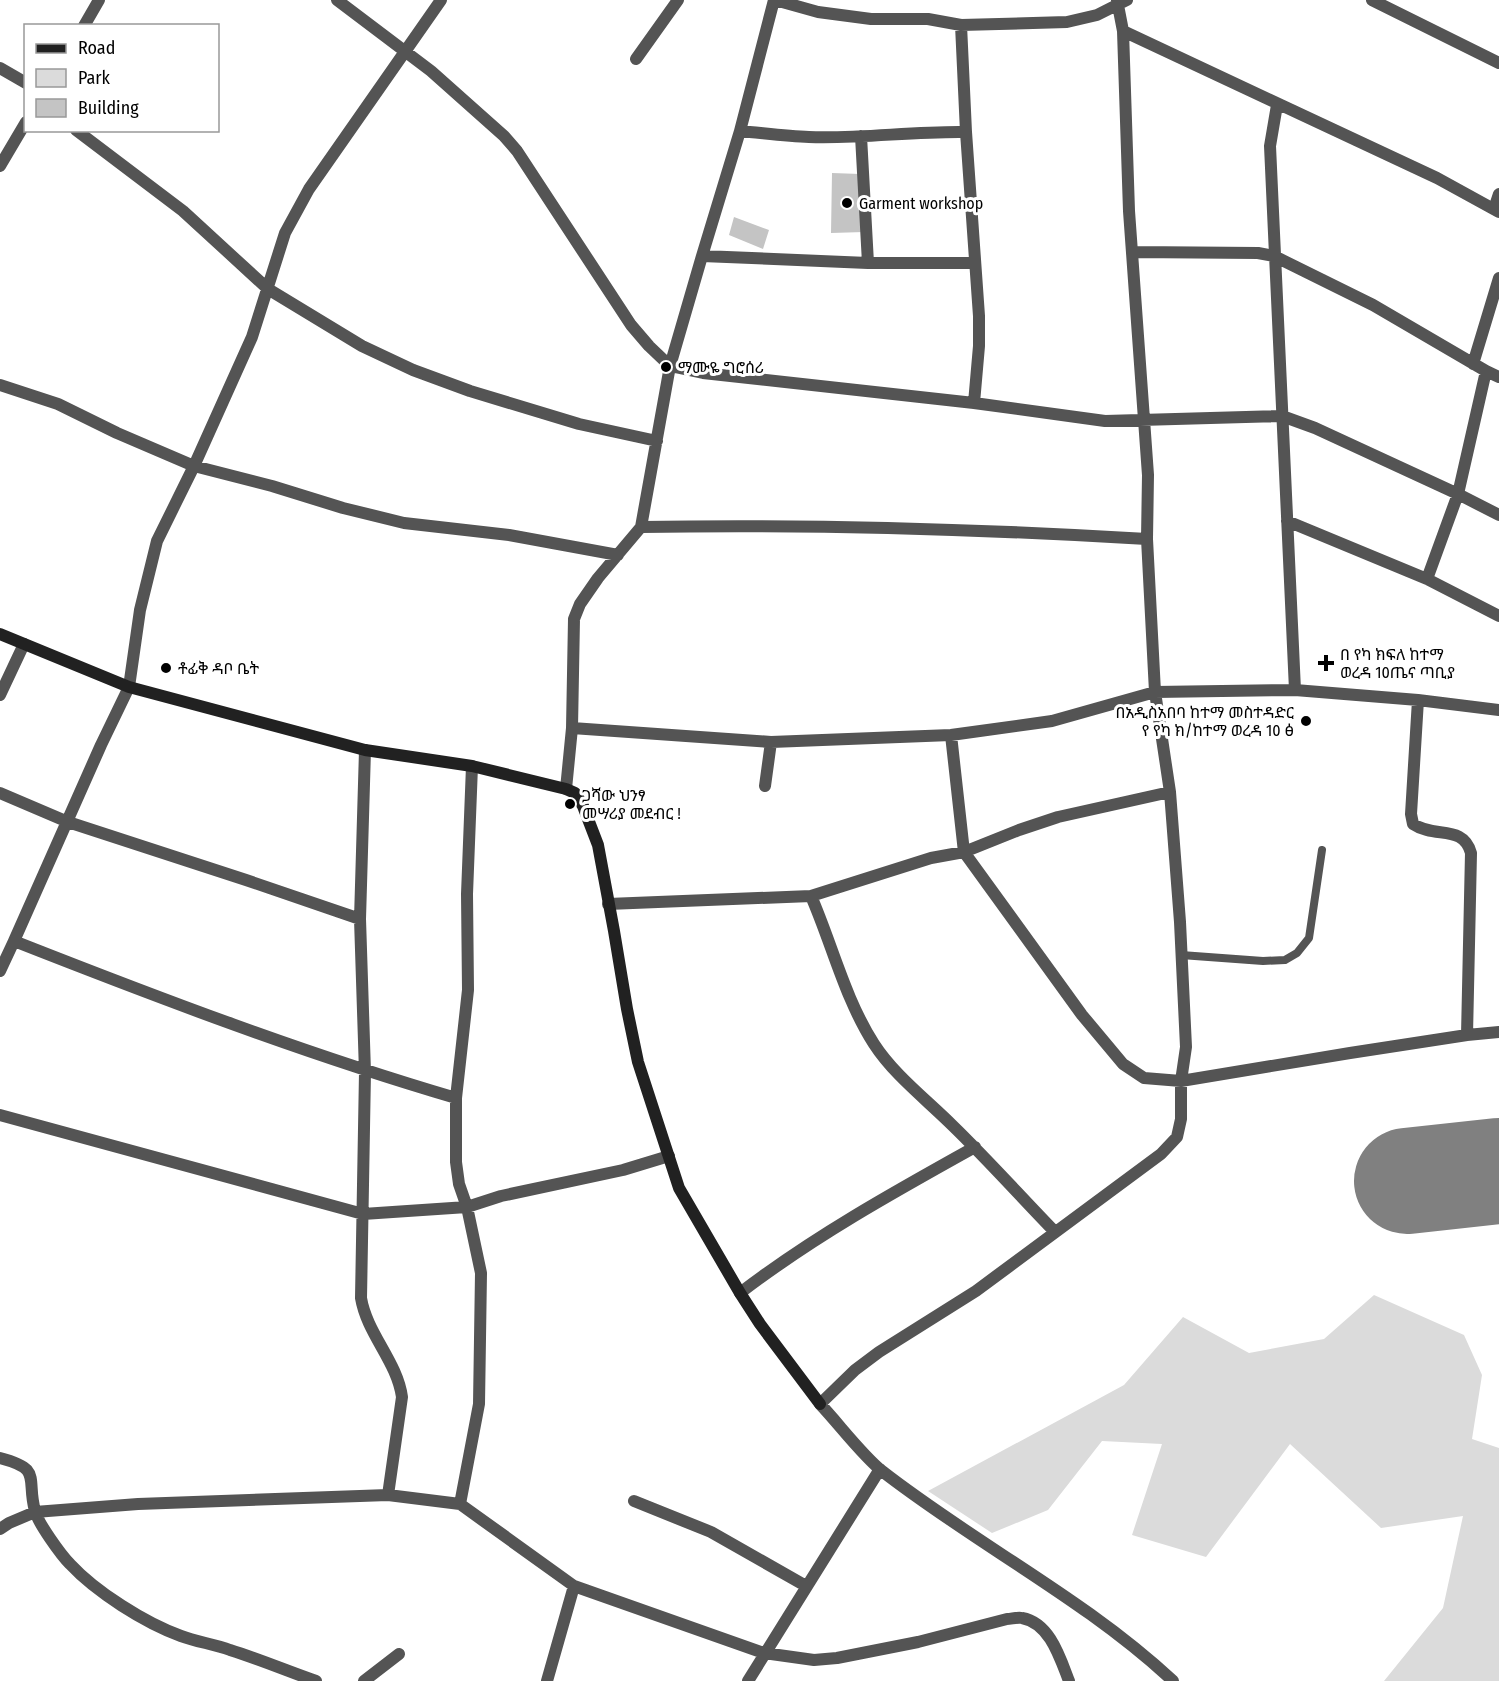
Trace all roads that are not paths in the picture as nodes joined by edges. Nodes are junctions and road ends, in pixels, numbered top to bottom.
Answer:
1 (99, 0) edge
2 (338, 0) edge
3 (441, 0) edge
4 (678, 0) edge
5 (775, 0) edge
6 (1372, 0) edge
7 (1120, 2) edge
8 (85, 24) edge
9 (961, 25) junction
10 (1123, 32) junction
11 (404, 50) junction
12 (636, 59) dead end
13 (1499, 63) edge
14 (0, 68) edge
15 (24, 82) edge
16 (1277, 105) junction
17 (24, 125) edge
18 (740, 131) junction
19 (79, 132) edge
20 (966, 132) junction
21 (861, 136) junction
22 (0, 166) edge
23 (1499, 194) edge
24 (1496, 210) edge
25 (1132, 252) junction
26 (702, 256) junction
27 (1274, 256) junction
28 (868, 263) junction
29 (975, 263) junction
30 (1499, 278) edge
31 (267, 290) junction
32 (1473, 364) junction
33 (670, 366) junction
34 (1486, 371) junction
35 (1499, 377) edge
36 (0, 385) edge
37 (974, 404) junction
38 (1282, 416) junction
39 (1144, 422) junction
40 (657, 441) junction
41 (194, 466) junction
42 (1458, 494) junction
43 (1499, 515) edge
44 (1287, 521) junction
45 (641, 527) junction
46 (1147, 539) junction
47 (618, 555) junction
48 (1427, 579) junction
49 (1499, 616) edge
50 (0, 633) edge
51 (24, 644) junction
52 (129, 687) junction
53 (1295, 690) junction
54 (1155, 692) junction
55 (0, 695) edge
56 (1418, 700) junction
57 (1499, 710) edge
58 (572, 729) junction
59 (951, 735) junction
60 (771, 742) junction
61 (365, 750) junction
62 (472, 766) junction
63 (765, 786) dead end
64 (566, 789) junction
65 (1170, 792) junction
66 (0, 793) edge
67 (68, 822) junction
68 (1322, 850) dead end
69 (964, 852) junction
70 (811, 896) junction
71 (608, 904) junction
72 (360, 919) junction
73 (14, 941) junction
74 (1181, 955) junction
75 (0, 971) edge
76 (1499, 1032) edge
77 (1467, 1035) junction
78 (365, 1072) junction
79 (1181, 1081) junction
80 (456, 1098) junction
81 (0, 1115) edge
82 (975, 1147) junction
83 (669, 1156) junction
84 (467, 1207) junction
85 (363, 1214) junction
86 (1055, 1232) junction
87 (740, 1293) junction
88 (820, 1404) junction
89 (0, 1458) edge
90 (880, 1469) junction
91 (388, 1495) junction
92 (634, 1501) dead end
93 (460, 1504) junction
94 (35, 1512) junction
95 (0, 1529) edge
96 (574, 1586) junction
97 (806, 1586) junction
98 (764, 1653) junction
99 (399, 1654) dead end
100 (1066, 1680) edge
101 (316, 1681) edge
102 (364, 1681) edge
103 (547, 1681) edge
104 (748, 1681) edge
105 (1173, 1681) edge

1 - 8 street
2 - 11 street
3 - 11 street
4 - 12 street
5 - 9 street
5 - 18 street
6 - 13 street
7 - 9 street
7 - 10 street
9 - 20 street
10 - 16 street
10 - 25 street
11 - 31 street
11 - 33 street
14 - 15 street
16 - 24 street
16 - 27 street
17 - 22 street
18 - 21 street
18 - 26 street
19 - 31 street
20 - 21 street
20 - 29 street
21 - 28 street
23 - 24 street
25 - 27 street
25 - 39 street
26 - 28 street
26 - 33 street
27 - 32 street
27 - 38 street
28 - 29 street
29 - 37 street
30 - 32 street
31 - 40 street
31 - 41 street
32 - 34 street
33 - 37 street
33 - 40 street
34 - 35 street
34 - 42 street
36 - 41 street
37 - 39 street
38 - 39 street
38 - 42 street
38 - 44 street
39 - 46 street
40 - 45 street
41 - 47 street
41 - 52 street
42 - 43 street
42 - 48 street
44 - 48 street
44 - 53 street
45 - 46 street
45 - 47 street
46 - 54 street
47 - 58 street
48 - 49 street
50 - 51 main road
51 - 52 main road
51 - 55 street
52 - 61 main road
52 - 67 street
53 - 54 street
53 - 56 street
54 - 59 street
54 - 65 street
56 - 57 street
56 - 77 street
58 - 60 street
58 - 64 street
59 - 60 street
59 - 69 street
60 - 63 street
61 - 62 main road
61 - 72 street
62 - 64 main road
62 - 80 street
64 - 71 main road
65 - 69 street
65 - 74 street
66 - 67 street
67 - 72 street
67 - 73 street
68 - 74 lane
69 - 70 street
69 - 79 street
70 - 71 street
70 - 82 street
71 - 83 main road
72 - 78 street
73 - 75 street
73 - 78 street
74 - 79 street
76 - 77 street
77 - 79 street
78 - 80 street
78 - 85 street
79 - 86 street
80 - 84 street
81 - 85 street
82 - 86 street
82 - 87 street
83 - 84 street
83 - 87 main road
84 - 85 street
84 - 93 street
85 - 91 street
86 - 88 street
87 - 88 main road
88 - 90 street
89 - 94 street
90 - 97 street
90 - 105 street
91 - 93 street
91 - 94 street
92 - 97 street
93 - 96 street
94 - 95 street
94 - 101 street
96 - 98 street
96 - 103 street
97 - 98 street
98 - 100 street
98 - 104 street
99 - 102 street

